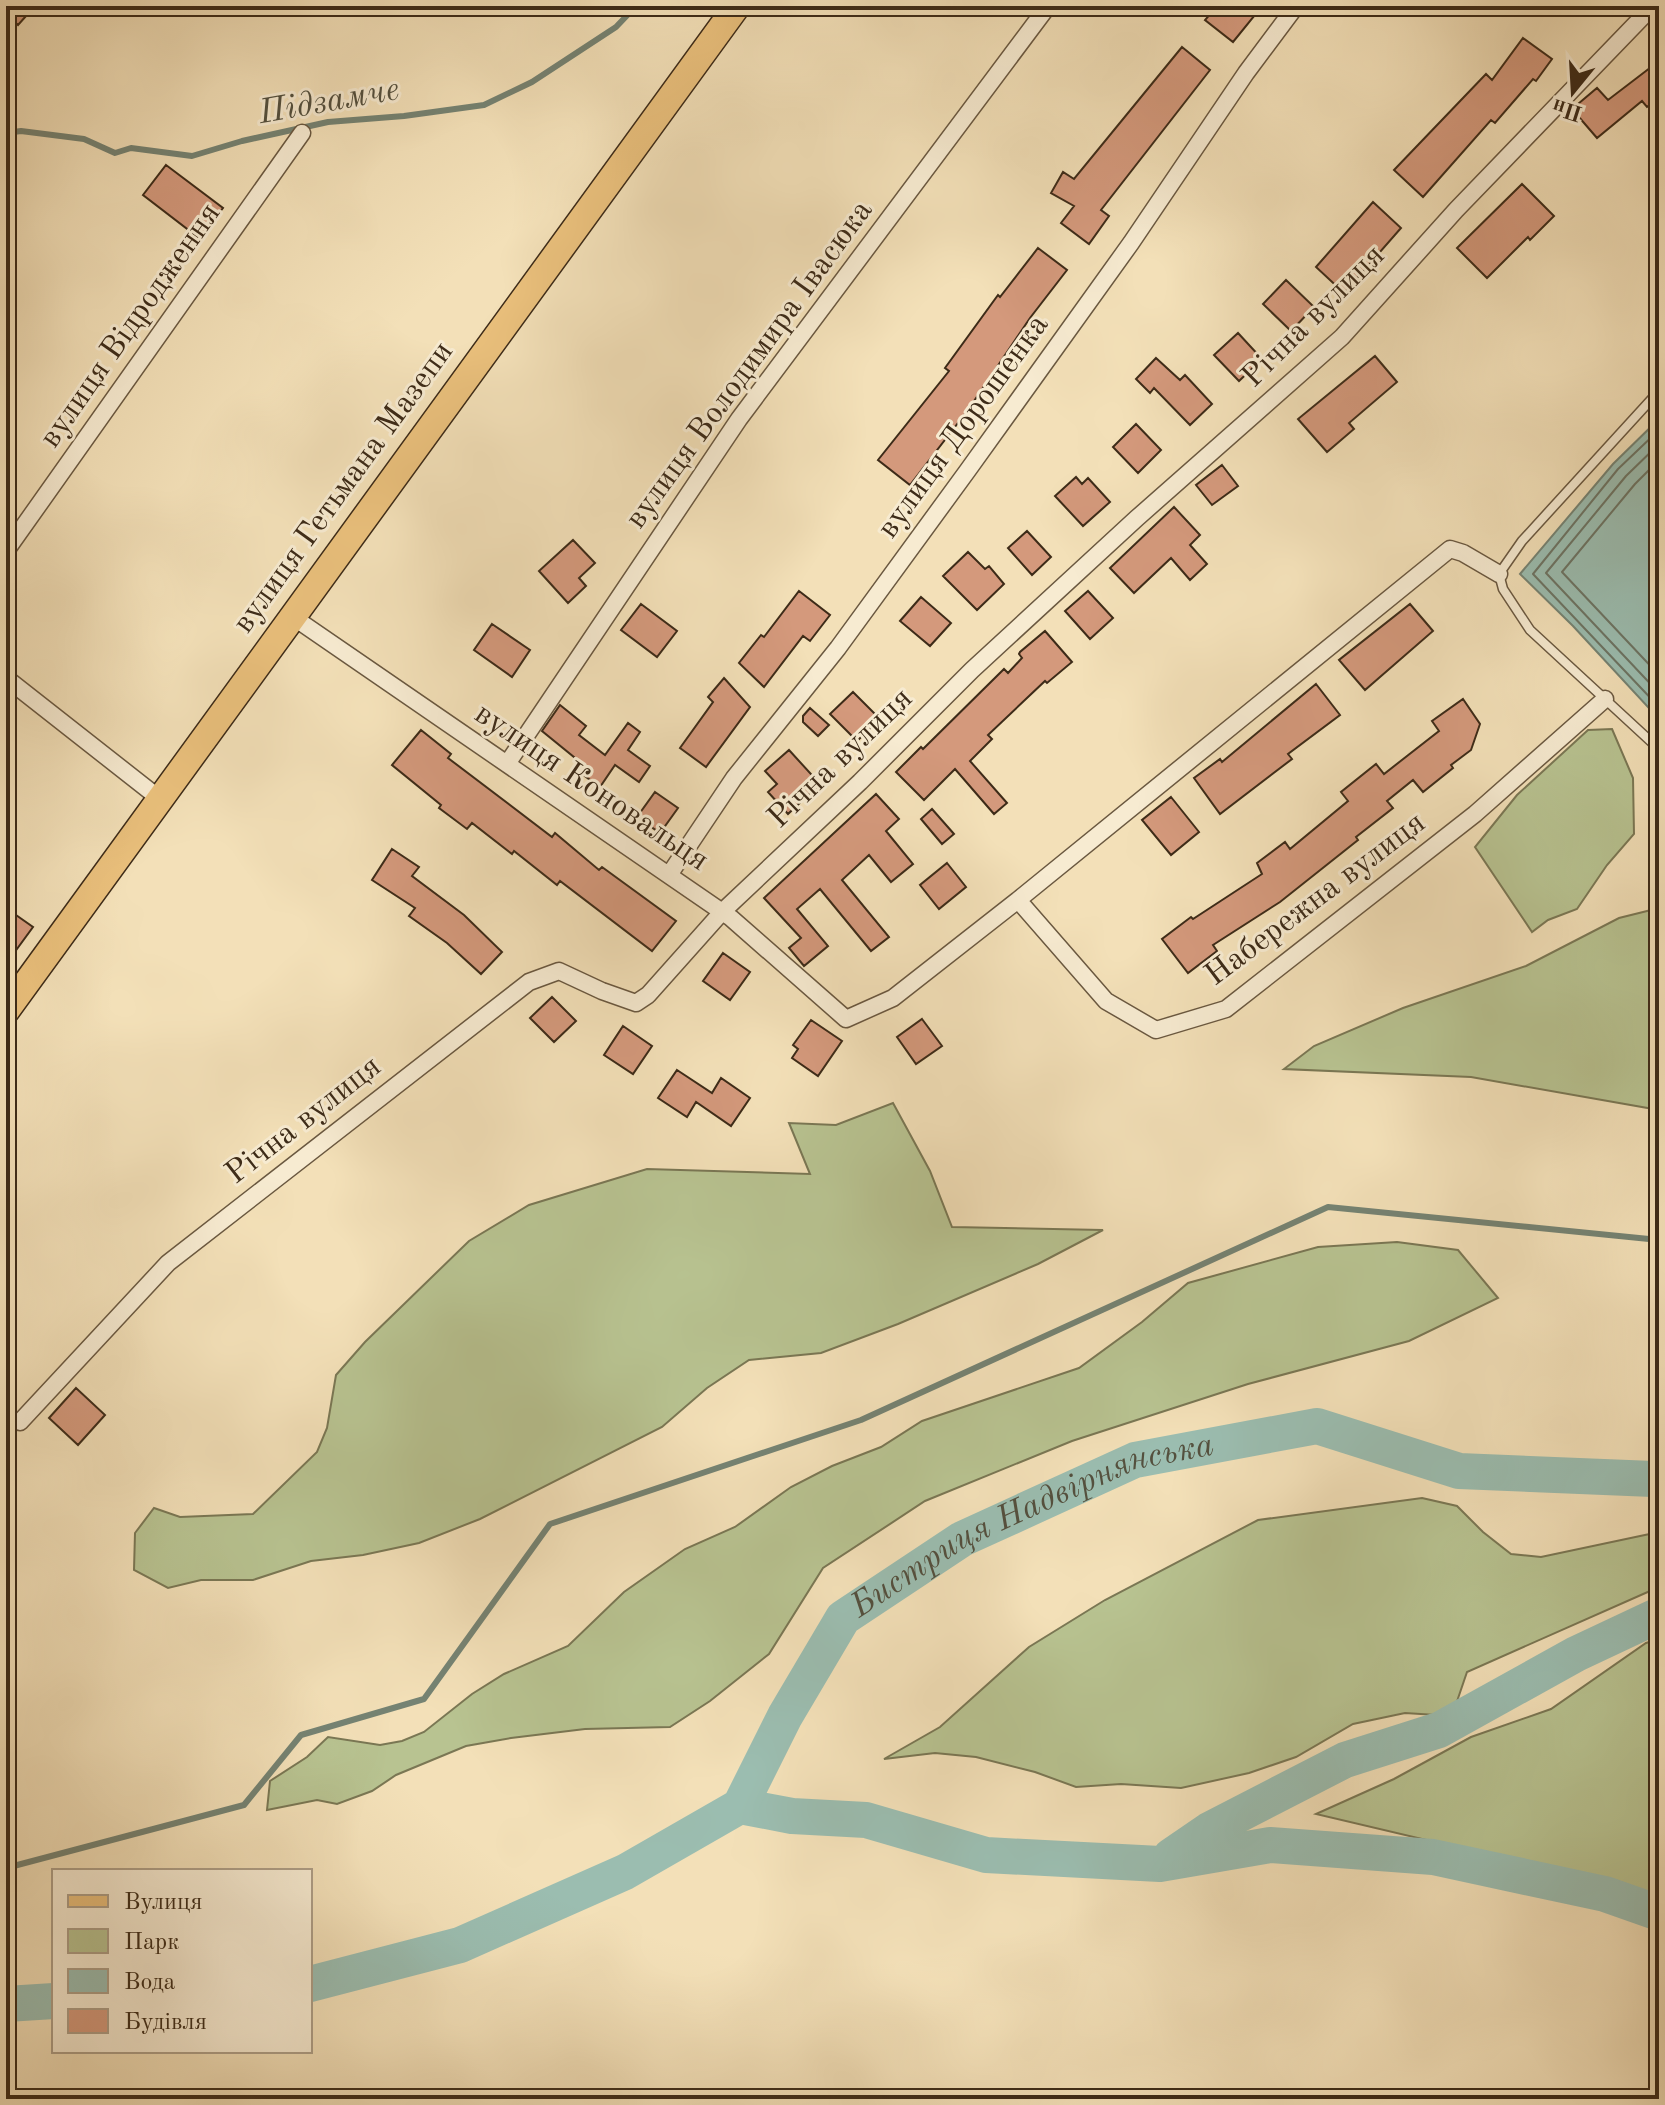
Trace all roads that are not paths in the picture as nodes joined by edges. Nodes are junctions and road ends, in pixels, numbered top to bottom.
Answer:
1 (737, 6) edge
2 (1048, 6) edge
3 (1296, 6) edge
4 (1653, 6) edge
5 (302, 133) dead end
6 (1659, 391) edge
7 (6, 551) edge
8 (1499, 574) junction
9 (293, 617) junction
10 (6, 678) edge
11 (1605, 699) junction
12 (1659, 749) edge
13 (507, 764) junction
14 (160, 799) junction
15 (669, 875) junction
16 (1018, 900) junction
17 (722, 912) junction
18 (6, 1011) edge
19 (20, 1422) dead end

1 - 9 main road, вулиця Гетьмана Мазепи
2 - 13 street, вулиця Володимира Івасюка
3 - 15 street, вулиця Дорошенка
4 - 17 street, Річна вулиця
5 - 7 street, вулиця Відродження
6 - 8 lane
8 - 11 lane
8 - 16 street
9 - 13 street, вулиця Коновальця
9 - 14 main road, вулиця Гетьмана Мазепи
10 - 14 street
11 - 12 lane
11 - 16 street, Набережна вулиця
13 - 15 street, вулиця Коновальця
14 - 18 main road, вулиця Гетьмана Мазепи
15 - 17 street, вулиця Коновальця
16 - 17 street, вулиця Коновальця
17 - 19 street, Річна вулиця

